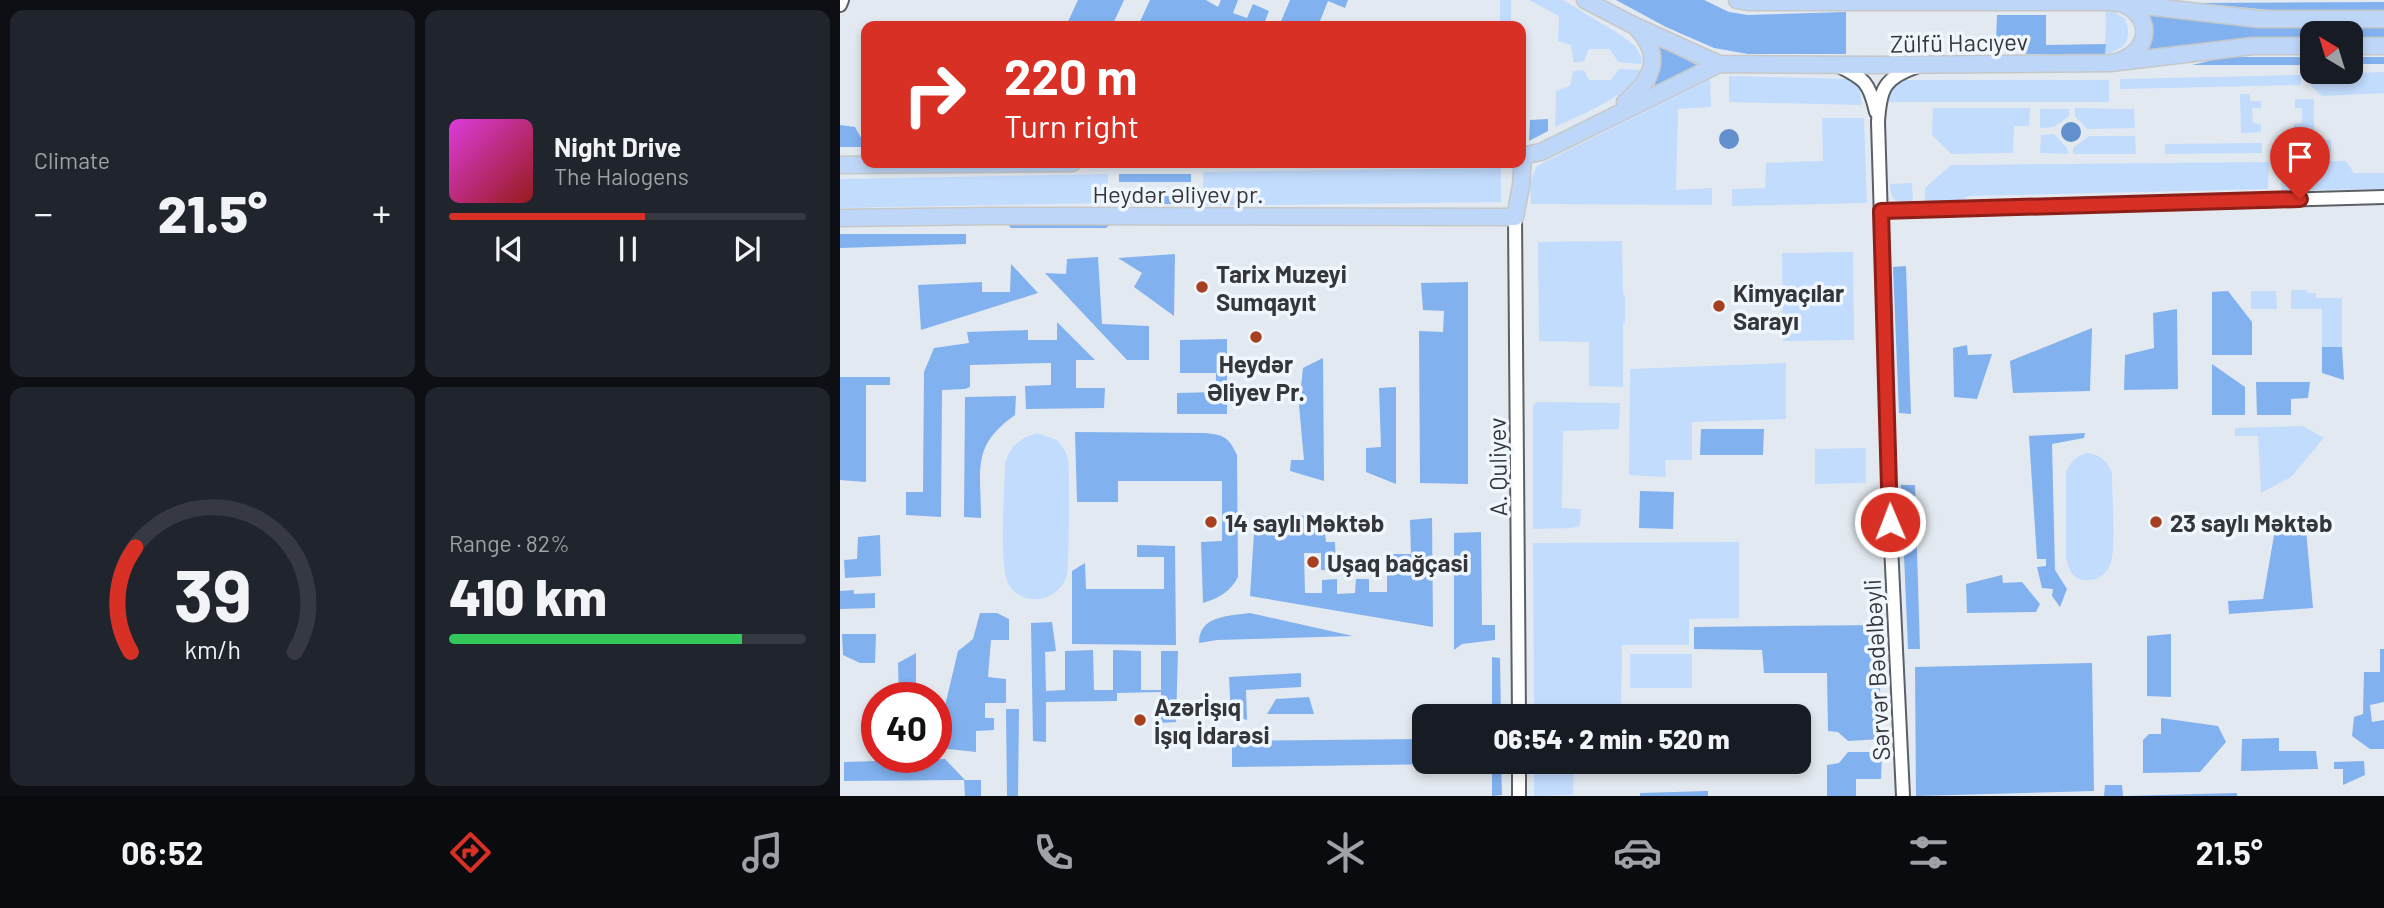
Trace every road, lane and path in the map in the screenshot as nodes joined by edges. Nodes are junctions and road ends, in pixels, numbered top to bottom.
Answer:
1 (1585, 0) edge
2 (1599, 0) edge
3 (1737, 0) edge
4 (1993, 0) edge
5 (2173, 0) edge
6 (2111, 2) junction
7 (2145, 5) junction
8 (1616, 16) junction
9 (2384, 19) edge
10 (1633, 25) junction
11 (2300, 46) edge
12 (2363, 46) edge
13 (2384, 46) edge
14 (2114, 62) junction
15 (1719, 64) junction
16 (1923, 64) junction
17 (1837, 65) junction
18 (1602, 121) junction
19 (1878, 122) junction
20 (1526, 155) edge
21 (840, 165) edge
22 (861, 165) edge
23 (1522, 168) edge
24 (2384, 197) edge
25 (1881, 211) junction
26 (1515, 217) junction
27 (840, 218) edge
28 (1519, 704) edge
29 (1519, 774) edge
30 (1518, 796) edge
31 (1903, 796) edge

1 - 8 main road
2 - 8 main road
3 - 4 main road, Zülfü Hacıyev
4 - 6 main road, Zülfü Hacıyev
5 - 7 street
6 - 7 main road, Zülfü Hacıyev
6 - 14 main road
7 - 9 main road, Zülfü Hacıyev
8 - 10 main road, Zülfü Hacıyev
10 - 15 main road, Zülfü Hacıyev
10 - 18 main road
11 - 14 main road, Zülfü Hacıyev
12 - 13 main road
14 - 16 main road, Zülfü Hacıyev
15 - 17 main road, Zülfü Hacıyev
15 - 18 main road
16 - 17 main road, Zülfü Hacıyev
16 - 19 street
17 - 19 street
18 - 20 main road
19 - 25 street, Sərvər Bədəlbəyli
21 - 22 main road, Heydər Əliyev pr.
23 - 26 main road
24 - 25 street
25 - 31 street, Sərvər Bədəlbəyli
26 - 27 main road, Heydər Əliyev pr.
26 - 28 street, A. Quliyev
29 - 30 street

